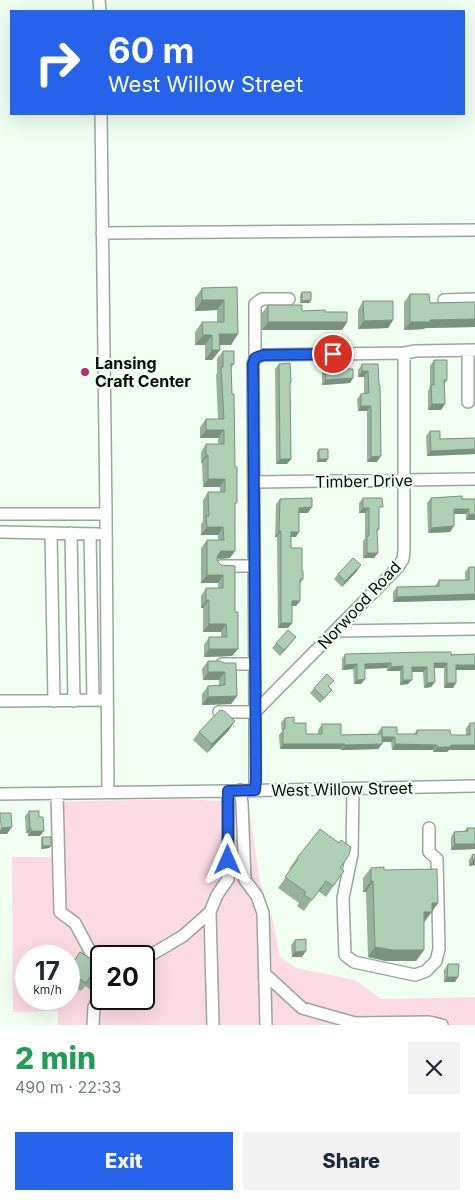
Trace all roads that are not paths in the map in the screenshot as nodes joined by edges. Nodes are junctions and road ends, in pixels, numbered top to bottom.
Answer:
1 (101, 115) edge
2 (475, 230) edge
3 (102, 234) junction
4 (289, 298) dead end
5 (475, 299) edge
6 (444, 300) dead end
7 (471, 350) edge
8 (404, 353) junction
9 (254, 361) junction
10 (468, 402) dead end
11 (475, 479) edge
12 (405, 480) junction
13 (254, 482) junction
14 (0, 514) edge
15 (106, 514) junction
16 (0, 532) edge
17 (51, 533) junction
18 (71, 533) junction
19 (90, 534) junction
20 (106, 534) junction
21 (219, 566) edge
22 (254, 566) junction
23 (475, 629) edge
24 (335, 631) junction
25 (219, 664) edge
26 (255, 664) junction
27 (93, 700) junction
28 (108, 700) junction
29 (0, 701) edge
30 (54, 701) junction
31 (74, 701) junction
32 (219, 712) edge
33 (256, 712) junction
34 (475, 786) edge
35 (353, 788) junction
36 (255, 790) junction
37 (234, 791) junction
38 (108, 792) junction
39 (57, 793) junction
40 (0, 794) edge
41 (429, 828) dead end
42 (228, 879) junction
43 (246, 880) junction
44 (210, 912) junction
45 (90, 951) edge
46 (155, 953) edge
47 (265, 974) junction
48 (94, 1010) edge
49 (93, 1025) edge
50 (213, 1025) edge
51 (266, 1025) edge
52 (442, 1025) edge

1 - 3 street
2 - 3 street
3 - 15 street
4 - 9 street
5 - 6 street
7 - 8 street
7 - 10 street
8 - 9 street
8 - 12 street, Norwood Road
9 - 13 street
11 - 12 street, Timber Drive
12 - 13 street, Timber Drive
12 - 24 street, Norwood Road
13 - 22 street
14 - 15 street
15 - 20 street
16 - 17 street
17 - 18 street
17 - 30 street
18 - 19 street
18 - 31 street
19 - 20 street
19 - 27 street
20 - 28 street
21 - 22 street
22 - 26 street
23 - 24 street
24 - 33 street, Norwood Road
25 - 26 street
26 - 33 street
27 - 28 street
27 - 31 street
28 - 38 street
29 - 30 street
30 - 31 street
32 - 33 street
33 - 36 street
34 - 35 street, West Willow Street
35 - 36 street, West Willow Street
35 - 41 street
36 - 37 street, West Willow Street
37 - 38 street, West Willow Street
37 - 42 street
37 - 43 street
38 - 39 street, West Willow Street
39 - 40 street, West Willow Street
39 - 45 street
42 - 43 street
42 - 44 street
43 - 47 street
44 - 46 street
44 - 50 street
47 - 51 street
47 - 52 street
48 - 49 street

